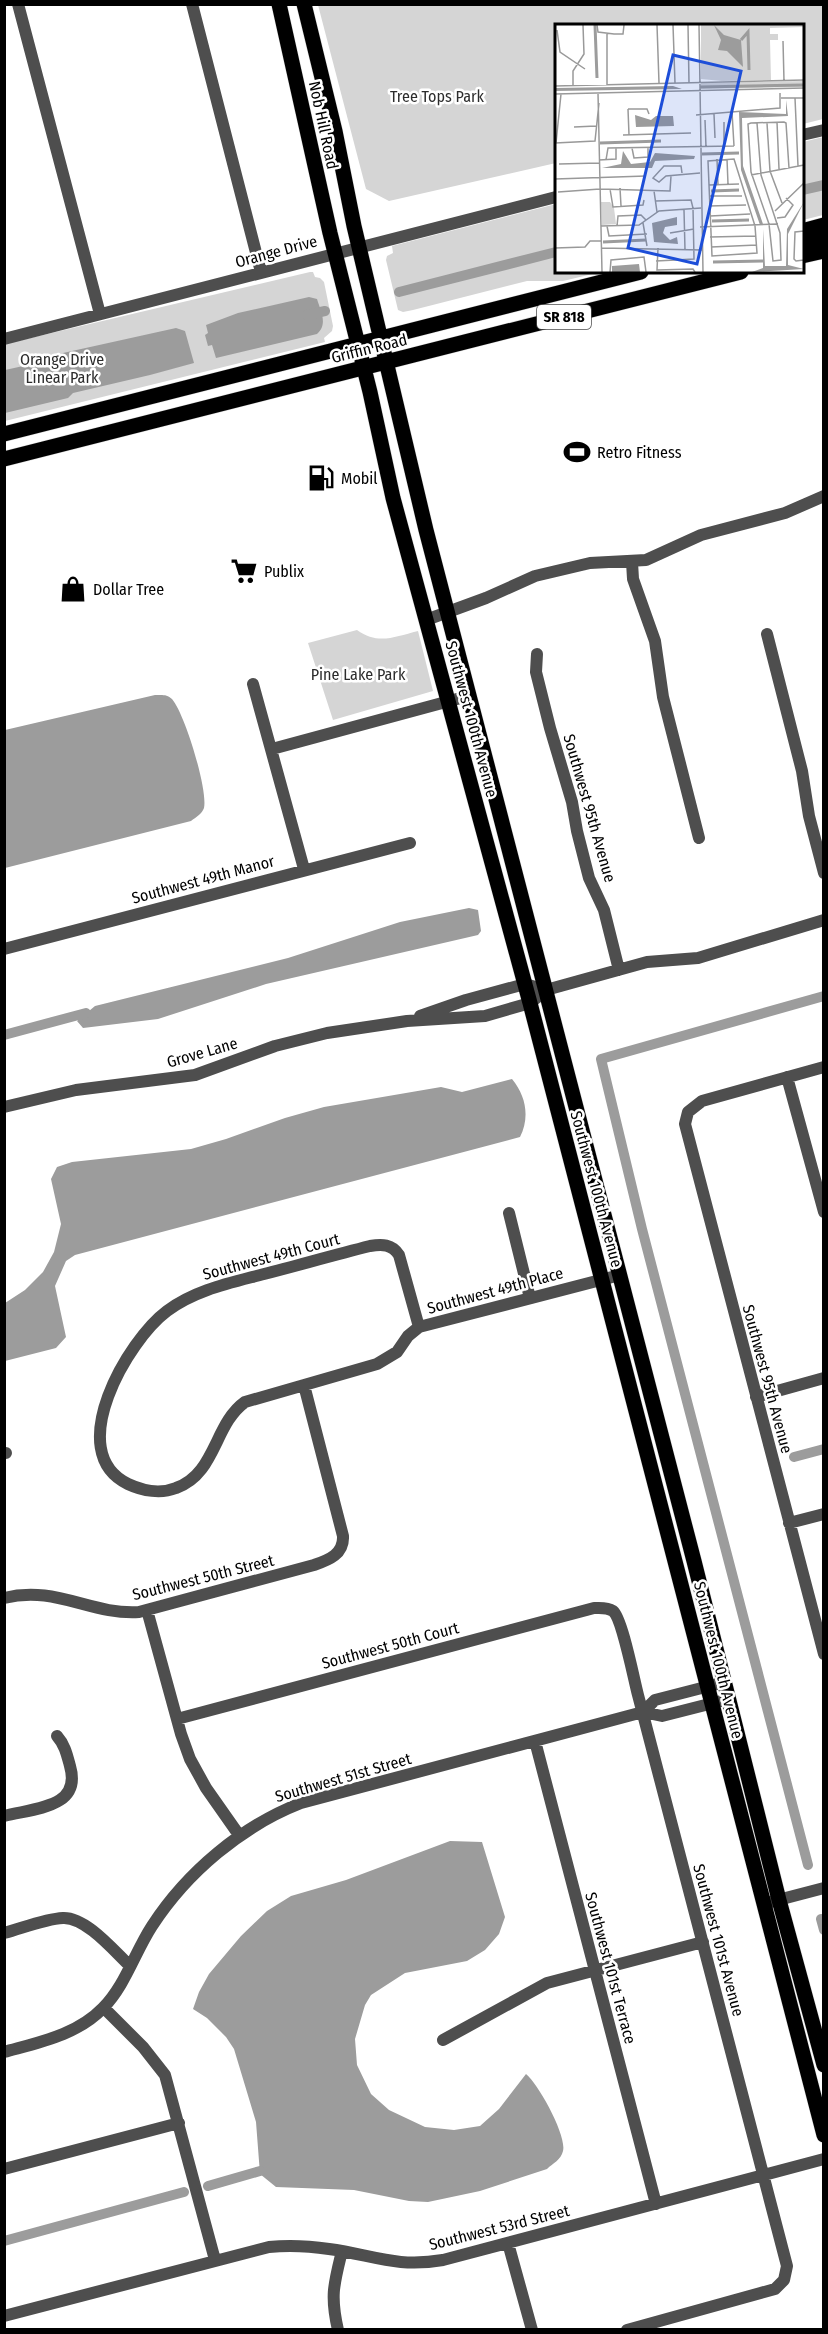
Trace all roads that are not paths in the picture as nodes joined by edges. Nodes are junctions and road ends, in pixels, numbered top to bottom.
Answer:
1 (18, 4) edge
2 (192, 4) edge
3 (279, 4) edge
4 (304, 4) edge
5 (824, 130) edge
6 (804, 135) edge
7 (555, 197) edge
8 (824, 225) edge
9 (804, 230) edge
10 (824, 236) edge
11 (804, 241) edge
12 (359, 246) junction
13 (824, 251) edge
14 (335, 253) junction
15 (804, 256) edge
16 (261, 272) junction
17 (637, 273) edge
18 (737, 273) edge
19 (100, 314) junction
20 (381, 337) junction
21 (4, 339) edge
22 (358, 343) junction
23 (387, 362) junction
24 (364, 368) junction
25 (4, 434) edge
26 (4, 459) edge
27 (824, 496) edge
28 (632, 562) junction
29 (447, 612) junction
30 (426, 620) junction
31 (767, 634) dead end
32 (537, 654) dead end
33 (253, 684) dead end
34 (468, 696) junction
35 (448, 701) junction
36 (272, 749) junction
37 (699, 838) dead end
38 (410, 843) dead end
39 (304, 869) junction
40 (824, 873) edge
41 (824, 920) edge
42 (4, 949) edge
43 (619, 970) junction
44 (525, 984) junction
45 (546, 990) junction
46 (530, 1003) junction
47 (407, 1021) junction
48 (824, 1067) edge
49 (787, 1077) junction
50 (4, 1107) edge
51 (824, 1212) edge
52 (509, 1213) dead end
53 (620, 1275) junction
54 (602, 1279) junction
55 (530, 1298) junction
56 (419, 1327) junction
57 (824, 1378) edge
58 (304, 1385) junction
59 (756, 1397) junction
60 (122, 1481) joint
61 (824, 1514) edge
62 (789, 1523) junction
63 (4, 1598) edge
64 (147, 1610) junction
65 (611, 1610) joint
66 (821, 1631) edge
67 (824, 1654) edge
68 (725, 1682) junction
69 (708, 1686) junction
70 (729, 1699) junction
71 (712, 1703) junction
72 (643, 1712) junction
73 (177, 1719) junction
74 (57, 1736) dead end
75 (535, 1741) junction
76 (4, 1816) edge
77 (239, 1835) junction
78 (824, 1888) edge
79 (779, 1900) junction
80 (763, 1905) junction
81 (4, 1933) edge
82 (703, 1942) junction
83 (130, 1966) junction
84 (594, 1969) junction
85 (104, 2008) junction
86 (443, 2040) dead end
87 (4, 2052) edge
88 (824, 2065) edge
89 (179, 2123) junction
90 (824, 2135) edge
91 (824, 2159) edge
92 (4, 2169) edge
93 (763, 2176) junction
94 (656, 2204) junction
95 (508, 2243) junction
96 (342, 2251) junction
97 (215, 2260) junction
98 (4, 2316) edge
99 (338, 2330) edge
100 (532, 2330) edge
101 (627, 2330) edge

1 - 19 street
2 - 16 street
3 - 14 main road, Nob Hill Road
4 - 12 main road, Nob Hill Road
5 - 6 street
7 - 12 street, Orange Drive
8 - 9 main road
10 - 11 main road
12 - 14 street, Orange Drive
12 - 20 main road, Southwest 100th Avenue
13 - 15 main road
14 - 16 street, Orange Drive
14 - 22 main road, Southwest 100th Avenue
16 - 19 street, Orange Drive
17 - 20 main road, Griffin Road / SR 818
18 - 23 main road, Griffin Road / SR 818
19 - 21 street, Orange Drive
20 - 22 main road, Griffin Road / SR 818
20 - 23 main road, Southwest 100th Avenue
22 - 24 main road, Southwest 100th Avenue
22 - 25 main road, Griffin Road / SR 818
23 - 24 main road, Griffin Road / SR 818
23 - 29 main road, Southwest 100th Avenue
24 - 26 main road, Griffin Road / SR 818
24 - 30 main road, Southwest 100th Avenue
27 - 28 street
28 - 29 street
28 - 37 street
29 - 30 street
29 - 34 main road, Southwest 100th Avenue
30 - 35 main road, Southwest 100th Avenue
31 - 40 street
32 - 43 street, Southwest 95th Avenue
33 - 36 street
34 - 35 street
34 - 45 main road, Southwest 100th Avenue
35 - 36 street
35 - 44 main road, Southwest 100th Avenue
36 - 39 street
38 - 39 street, Southwest 49th Manor
39 - 42 street, Southwest 49th Manor
41 - 43 street
43 - 45 street
44 - 45 street
44 - 46 main road, Southwest 100th Avenue
44 - 47 street, Grove Lane
45 - 46 street, Grove Lane
45 - 53 main road, Southwest 100th Avenue
46 - 47 street, Grove Lane
46 - 54 main road, Southwest 100th Avenue
47 - 50 street, Grove Lane
48 - 49 street
49 - 51 street
49 - 59 street, Southwest 95th Avenue
52 - 55 street
53 - 54 street, Southwest 49th Place
53 - 68 main road, Southwest 100th Avenue
54 - 55 street, Southwest 49th Place
54 - 69 main road, Southwest 100th Avenue
55 - 56 street, Southwest 49th Place
56 - 58 street, Southwest 49th Place
56 - 60 street, Southwest 49th Court
57 - 59 street
58 - 60 street, Southwest 49th Place
58 - 64 street, Southwest 50th Street
59 - 62 street, Southwest 95th Avenue
61 - 62 street
62 - 66 street, Southwest 95th Avenue
63 - 64 street, Southwest 50th Street
64 - 73 street
65 - 72 street, Southwest 101st Avenue
65 - 73 street, Southwest 50th Court
66 - 67 street, Southwest 95th Avenue
68 - 69 street, Southwest 51st Street
68 - 70 main road, Southwest 100th Avenue
69 - 71 main road, Southwest 100th Avenue
69 - 72 street, Southwest 51st Street
70 - 71 street, Southwest 51st Street
70 - 79 main road, Southwest 100th Avenue
71 - 72 street, Southwest 51st Street
71 - 80 main road, Southwest 100th Avenue
72 - 75 street, Southwest 51st Street
72 - 82 street, Southwest 101st Avenue
73 - 77 street
74 - 76 street
75 - 77 street, Southwest 51st Street
75 - 84 street, Southwest 101st Terrace
77 - 83 street, Southwest 51st Street
78 - 79 street
79 - 80 street
79 - 88 main road, Southwest 100th Avenue
80 - 90 main road, Southwest 100th Avenue
81 - 83 street
82 - 84 street
82 - 93 street, Southwest 101st Avenue
83 - 85 street, Southwest 51st Street
84 - 86 street
84 - 94 street, Southwest 101st Terrace
85 - 87 street, Southwest 51st Street
85 - 89 street
89 - 92 street
89 - 97 street
91 - 93 street, Southwest 53rd Street
93 - 94 street, Southwest 53rd Street
93 - 101 street, Southwest 101st Avenue
94 - 95 street, Southwest 53rd Street
95 - 96 street, Southwest 53rd Street
95 - 100 street
96 - 97 street, Southwest 53rd Street
96 - 99 street
97 - 98 street, Southwest 53rd Street

